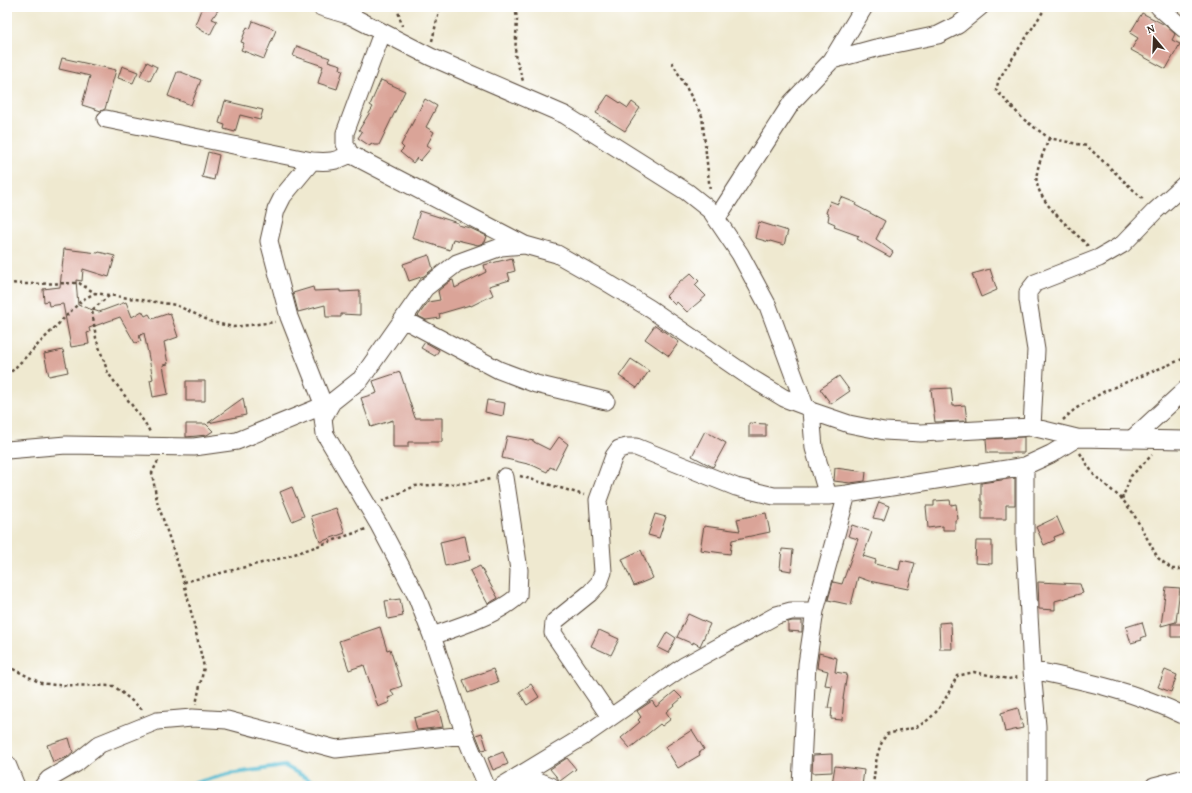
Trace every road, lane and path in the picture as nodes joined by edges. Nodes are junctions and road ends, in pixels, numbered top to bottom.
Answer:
1 (321, 7) edge
2 (440, 7) edge
3 (515, 7) edge
4 (864, 7) edge
5 (980, 7) edge
6 (1046, 7) edge
7 (1159, 7) edge
8 (1185, 30) edge
9 (382, 33) junction
10 (431, 57) junction
11 (832, 60) junction
12 (672, 62) dead end
13 (530, 100) junction
14 (106, 119) dead end
15 (1049, 138) junction
16 (350, 154) junction
17 (312, 161) junction
18 (1185, 184) edge
19 (1155, 211) junction
20 (714, 215) junction
21 (525, 245) junction
22 (1099, 258) junction
23 (7, 283) edge
24 (95, 293) junction
25 (109, 296) junction
26 (289, 317) junction
27 (403, 319) junction
28 (1185, 358) edge
29 (7, 376) edge
30 (1185, 390) edge
31 (606, 401) dead end
32 (328, 404) junction
33 (808, 408) junction
34 (1032, 427) junction
35 (1049, 432) junction
36 (1132, 439) junction
37 (1074, 440) junction
38 (1177, 440) edge
39 (159, 446) junction
40 (176, 447) junction
41 (7, 450) edge
42 (1025, 466) junction
43 (505, 477) junction
44 (847, 494) junction
45 (828, 496) junction
46 (1122, 499) junction
47 (598, 500) junction
48 (368, 507) junction
49 (378, 525) junction
50 (1185, 568) edge
51 (184, 582) junction
52 (815, 611) junction
53 (432, 636) junction
54 (7, 670) edge
55 (1032, 670) junction
56 (1185, 716) edge
57 (610, 717) junction
58 (192, 718) junction
59 (157, 721) junction
60 (465, 735) junction
61 (7, 764) edge
62 (518, 776) junction
63 (1185, 778) edge
64 (16, 786) edge
65 (43, 786) edge
66 (486, 786) edge
67 (502, 786) edge
68 (551, 786) edge
69 (801, 786) edge
70 (873, 786) edge
71 (1037, 786) edge
72 (1154, 786) edge

1 - 9 street
2 - 10 path
3 - 13 path
4 - 11 street
5 - 11 street
6 - 15 path
7 - 8 street
9 - 10 street
9 - 16 street
10 - 13 street
11 - 20 street
12 - 20 path
13 - 20 street
14 - 17 street
15 - 19 path
15 - 22 path
16 - 17 street
16 - 21 street
17 - 26 street
18 - 19 street
19 - 22 street
20 - 33 street
21 - 27 street
21 - 33 street
22 - 34 street
23 - 24 path
24 - 25 path
24 - 29 path
25 - 26 path
25 - 39 path
26 - 32 street
27 - 31 street
27 - 32 street
28 - 35 path
30 - 36 street
32 - 40 street
32 - 48 street
33 - 34 street
33 - 45 street
34 - 35 street
35 - 37 street
36 - 37 street
36 - 38 street
37 - 42 street
37 - 46 path
38 - 46 path
39 - 40 street
39 - 41 street
40 - 51 path
42 - 44 street
42 - 55 street
43 - 47 path
43 - 48 path
43 - 53 street
44 - 45 street
44 - 52 street
45 - 47 street
46 - 50 path
47 - 57 street
48 - 49 street
49 - 51 path
49 - 53 street
51 - 58 path
52 - 57 street
52 - 69 street
53 - 60 street
54 - 59 path
55 - 56 street
55 - 70 path
55 - 71 street
57 - 62 street
58 - 59 street
58 - 60 street
59 - 65 street
60 - 66 street
61 - 64 street
62 - 67 street
62 - 68 street
63 - 72 street

